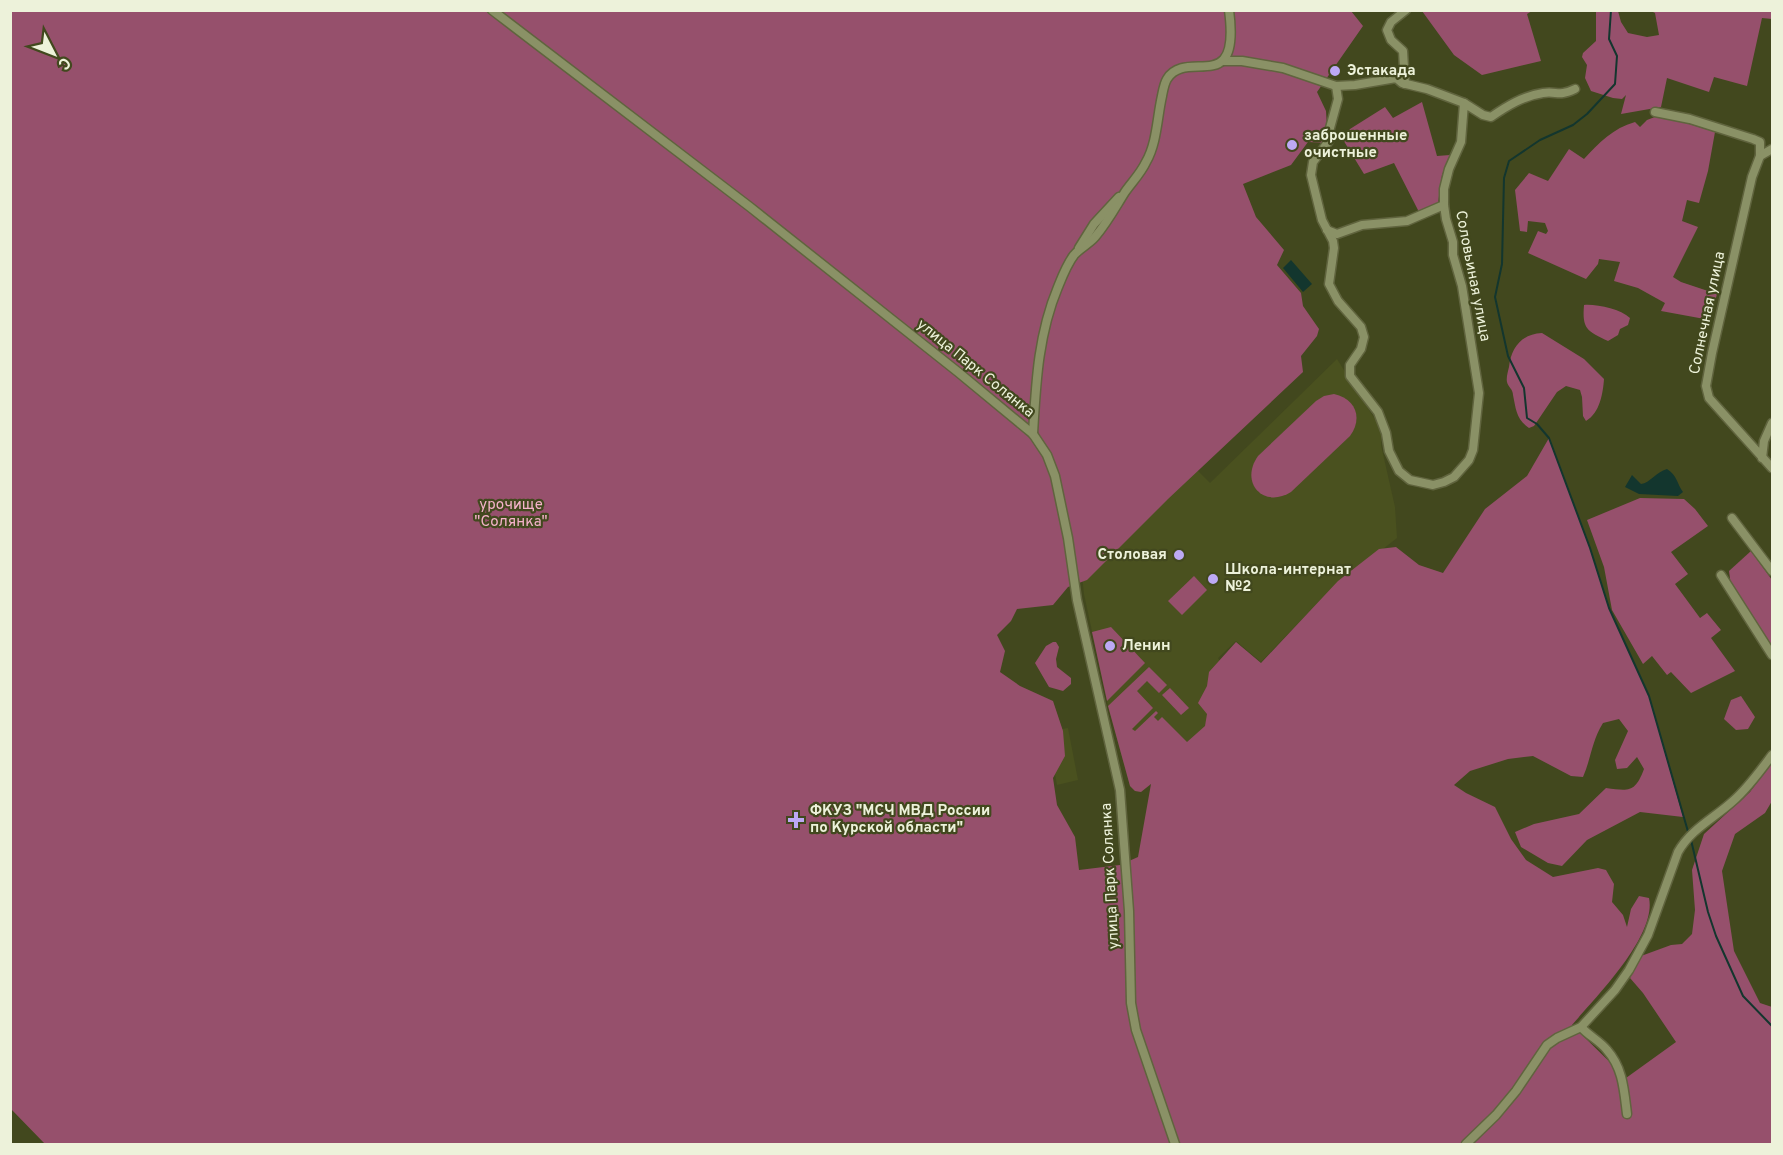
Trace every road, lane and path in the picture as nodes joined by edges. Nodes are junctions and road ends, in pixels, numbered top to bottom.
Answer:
1 (492, 10) edge
2 (1229, 10) edge
3 (1406, 10) edge
4 (1223, 60) junction
5 (1405, 84) junction
6 (1336, 86) junction
7 (1575, 88) dead end
8 (1464, 103) junction
9 (1655, 112) dead end
10 (1773, 148) edge
11 (1760, 156) junction
12 (1444, 205) junction
13 (1327, 230) junction
14 (1773, 423) edge
15 (1033, 434) junction
16 (1762, 458) junction
17 (1773, 468) edge
18 (1732, 518) dead end
19 (1773, 572) edge
20 (1721, 575) dead end
21 (1773, 655) edge
22 (1773, 755) edge
23 (1581, 1028) junction
24 (1627, 1114) dead end
25 (1175, 1144) edge
26 (1466, 1144) edge

1 - 15 street, улица Парк Солянка
2 - 4 street
3 - 5 street
4 - 6 street
4 - 15 street
5 - 6 street
5 - 8 street
6 - 13 street
7 - 8 street
8 - 12 street, Соловьиная улица
9 - 11 street
10 - 11 street
11 - 16 street, Солнечная улица
12 - 13 street
12 - 13 street, Соловьиная улица
14 - 16 street
15 - 25 street, улица Парк Солянка
16 - 17 street, Солнечная улица
18 - 19 street
20 - 21 street
22 - 23 street
23 - 24 street
23 - 26 street

